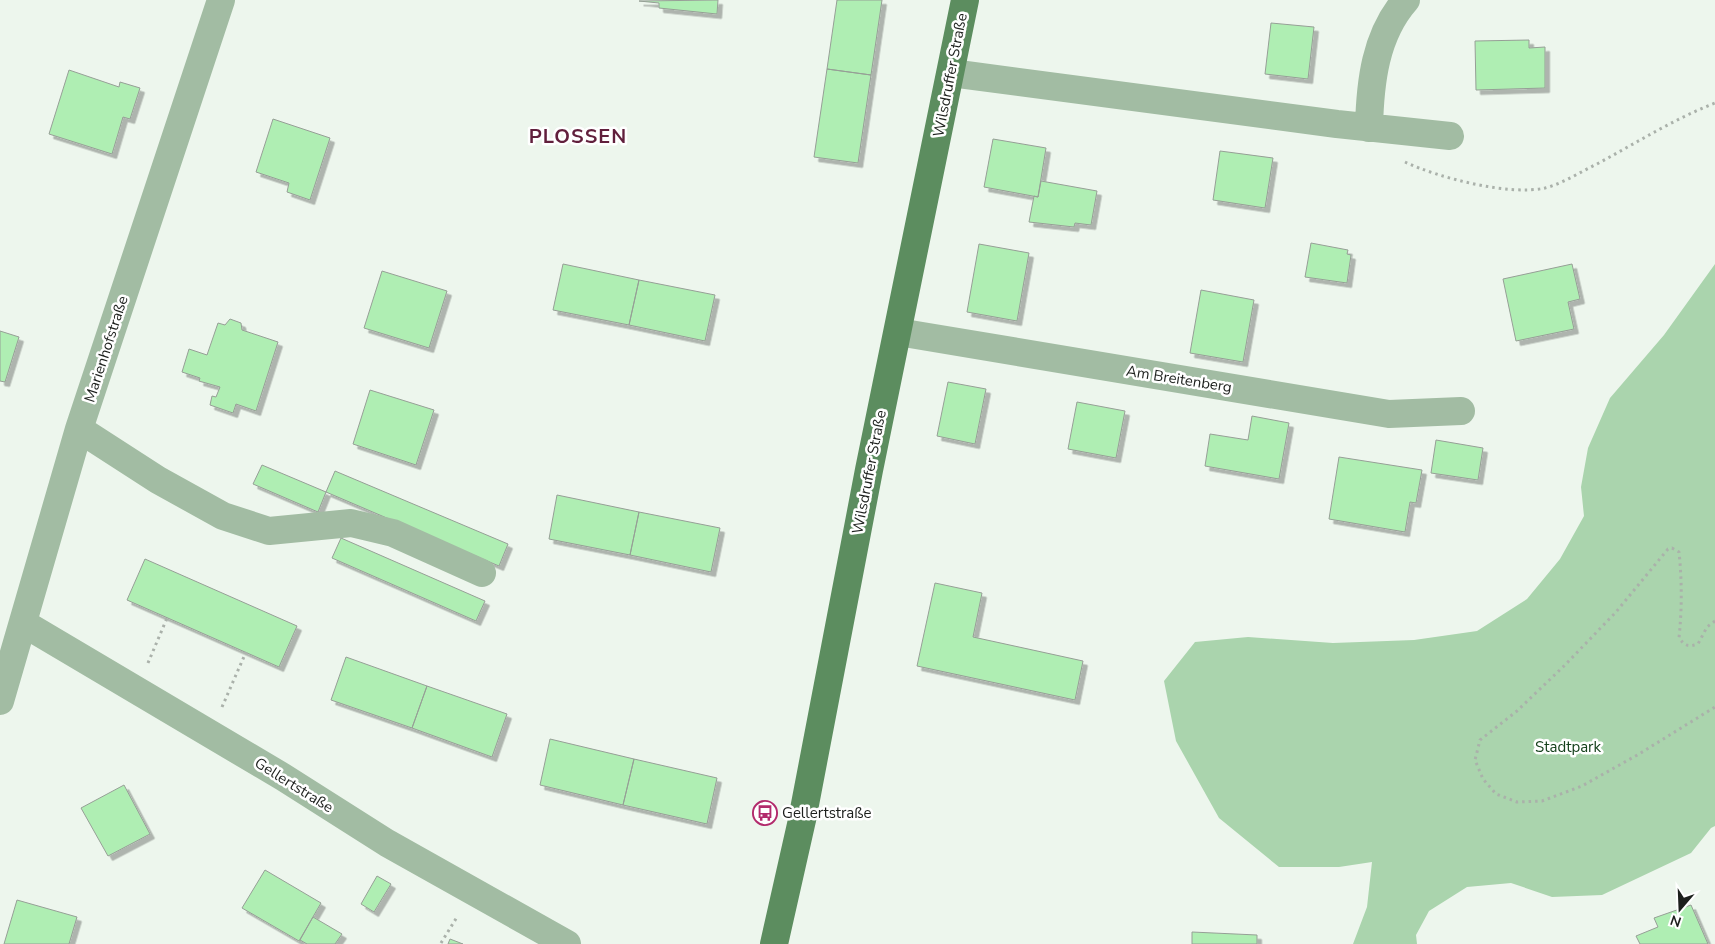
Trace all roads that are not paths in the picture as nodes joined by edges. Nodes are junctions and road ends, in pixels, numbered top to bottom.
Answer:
1 (221, 0) edge
2 (965, 0) edge
3 (1406, 0) edge
4 (952, 73) junction
5 (1369, 128) junction
6 (1450, 136) dead end
7 (898, 332) junction
8 (1461, 411) dead end
9 (79, 429) junction
10 (482, 573) dead end
11 (23, 623) junction
12 (0, 701) edge
13 (568, 944) edge
14 (774, 944) edge

1 - 9 street, Marienhofstraße
2 - 4 main road, Wilsdruffer Straße
3 - 5 street
4 - 5 street
4 - 7 main road, Wilsdruffer Straße
5 - 6 street
7 - 8 street, Am Breitenberg
7 - 14 main road, Wilsdruffer Straße
9 - 10 street
9 - 11 street, Marienhofstraße
11 - 12 street, Marienhofstraße
11 - 13 street, Gellertstraße

